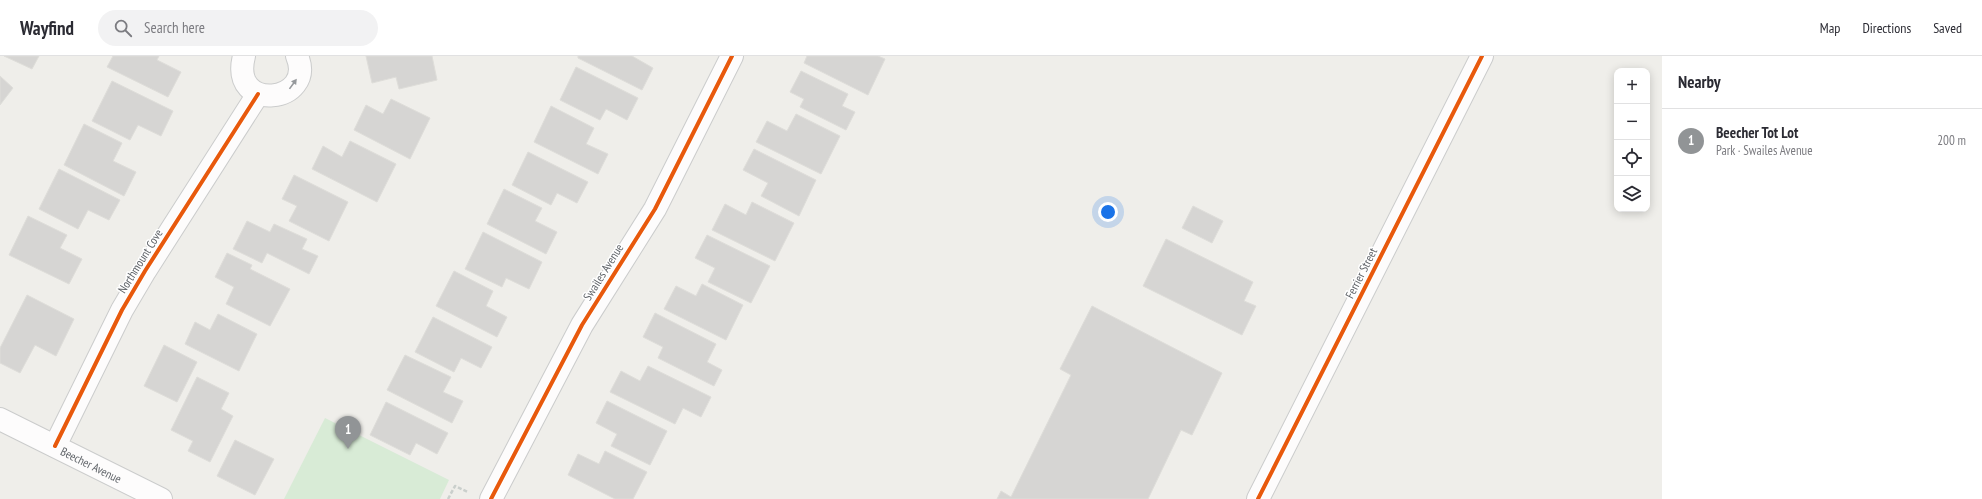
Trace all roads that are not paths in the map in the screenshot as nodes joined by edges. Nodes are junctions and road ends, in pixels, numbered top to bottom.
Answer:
1 (244, 56) edge
2 (297, 56) edge
3 (732, 56) edge
4 (1482, 56) edge
5 (258, 94) junction
6 (0, 419) edge
7 (55, 446) junction
8 (161, 499) edge
9 (490, 499) edge
10 (1258, 499) edge

1 - 5 street
5 -> 2 street
3 - 9 street, Swailes Avenue
4 - 10 street, Ferrier Street
5 - 7 street, Northmount Cove
6 - 7 street, Beecher Avenue
7 - 8 street, Beecher Avenue

